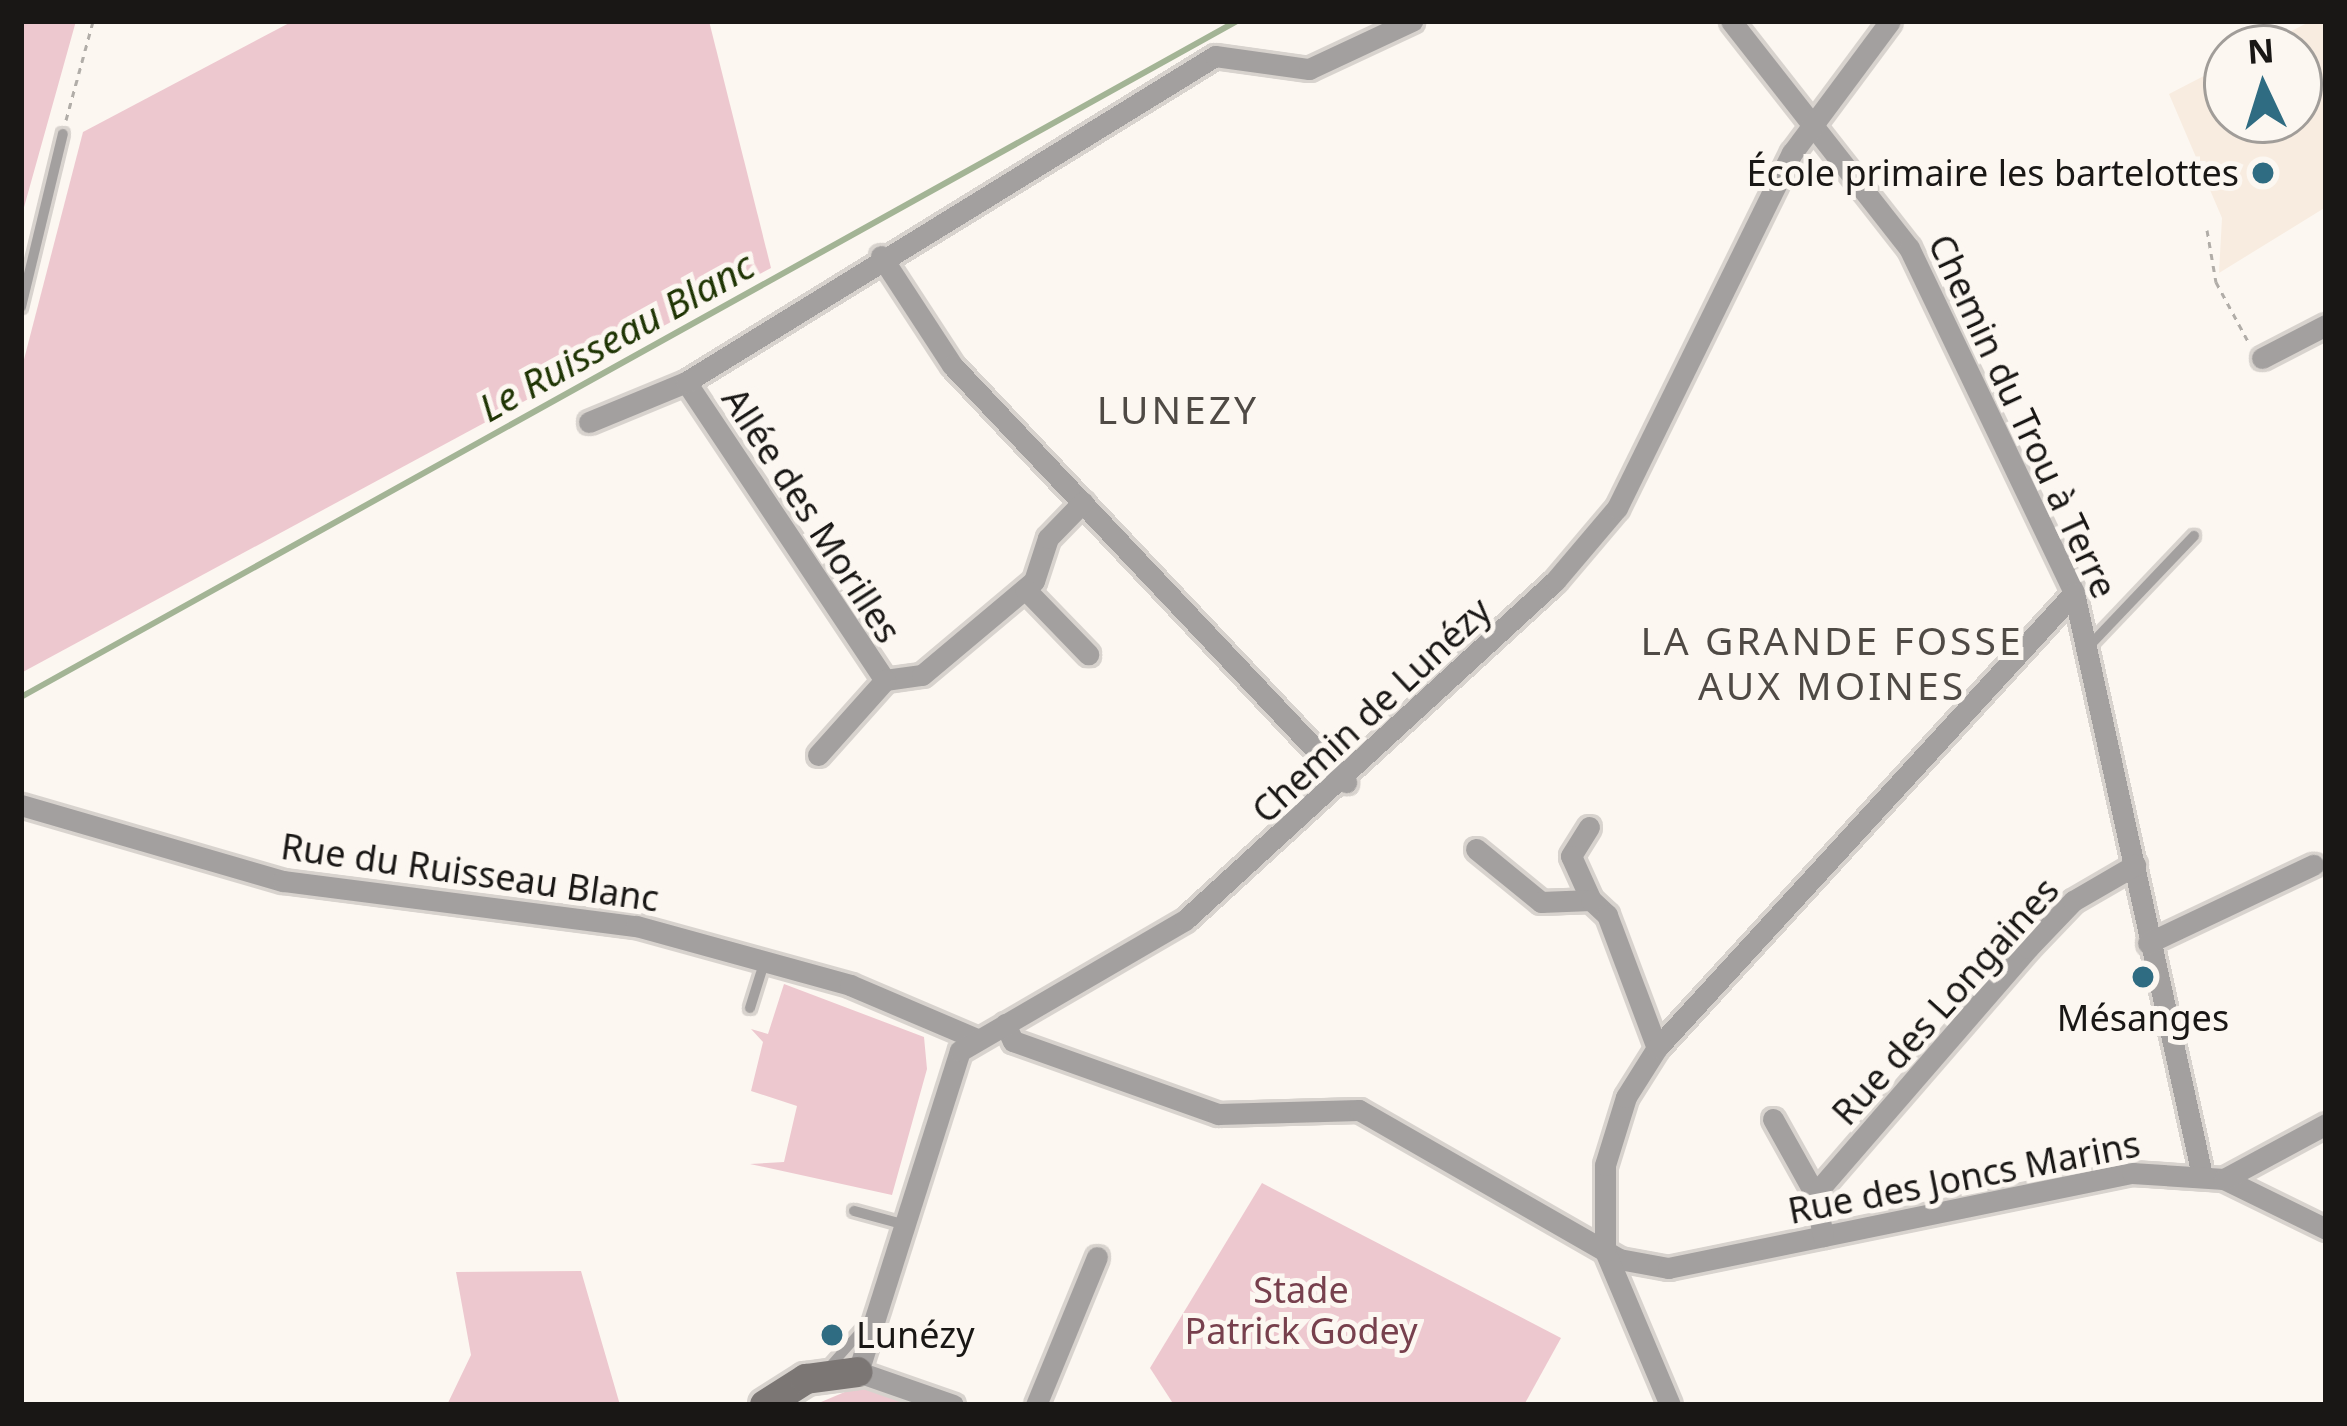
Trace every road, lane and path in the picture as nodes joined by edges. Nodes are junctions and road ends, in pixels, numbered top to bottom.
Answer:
1 (93, 21) edge
2 (1412, 21) edge
3 (1731, 21) edge
4 (1890, 21) edge
5 (1812, 124) junction
6 (63, 134) joint
7 (2207, 230) dead end
8 (881, 256) junction
9 (23, 289) edge
10 (21, 307) edge
11 (2326, 325) edge
12 (2262, 358) joint
13 (686, 382) junction
14 (589, 422) dead end
15 (1083, 502) junction
16 (2194, 536) dead end
17 (1025, 589) junction
18 (2074, 593) junction
19 (2092, 643) junction
20 (1088, 654) dead end
21 (884, 680) junction
22 (818, 755) dead end
23 (1346, 782) junction
24 (21, 806) edge
25 (1588, 827) dead end
26 (1476, 849) dead end
27 (2313, 865) dead end
28 (2135, 866) junction
29 (1591, 900) junction
30 (2148, 943) junction
31 (765, 960) junction
32 (750, 1008) dead end
33 (1005, 1024) junction
34 (974, 1038) junction
35 (1657, 1048) junction
36 (1773, 1119) dead end
37 (2326, 1124) edge
38 (2213, 1177) junction
39 (1815, 1194) junction
40 (854, 1211) dead end
41 (902, 1224) junction
42 (2326, 1229) edge
43 (1823, 1236) junction
44 (1605, 1251) junction
45 (1097, 1257) dead end
46 (873, 1317) junction
47 (844, 1373) junction
48 (765, 1405) edge
49 (953, 1405) edge
50 (1036, 1405) edge
51 (1670, 1405) edge

1 - 6 path
2 - 8 street
3 - 5 street, Chemin du Trou à Terre
4 - 5 street, Chemin de Lunézy
5 - 18 street, Chemin du Trou à Terre
5 - 23 street, Chemin de Lunézy
6 - 9 lane
7 - 12 path
8 - 13 street
8 - 15 street
9 - 10 lane
11 - 12 street
13 - 14 street
13 - 21 street, Allée des Morilles
15 - 17 street, Allée des Morilles
15 - 23 street
16 - 19 lane
17 - 20 street
17 - 21 street, Allée des Morilles
18 - 19 street, Chemin du Trou à Terre
18 - 35 street
19 - 28 street, Chemin du Trou à Terre
21 - 22 street, Allée des Morilles
23 - 33 street, Chemin de Lunézy
24 - 31 street, Rue du Ruisseau Blanc
25 - 29 street
26 - 29 street
27 - 30 street
28 - 30 street, Chemin du Trou à Terre
28 - 39 street, Rue des Longaines
29 - 35 street
30 - 38 street, Chemin du Trou à Terre
31 - 32 lane
31 - 34 street, Rue du Ruisseau Blanc
33 - 34 street, Chemin de Lunézy
33 - 44 street, Rue des Joncs Marins
34 - 41 street
35 - 44 street
36 - 39 street, Rue des Longaines
37 - 38 street, Rue des Joncs Marins
38 - 42 street
38 - 43 street, Rue des Joncs Marins
39 - 43 street, Rue des Longaines
40 - 41 lane
41 - 46 street
43 - 44 street, Rue des Joncs Marins
44 - 51 street
45 - 50 street
46 - 47 street
46 - 47 lane
47 - 48 street
47 - 49 street

